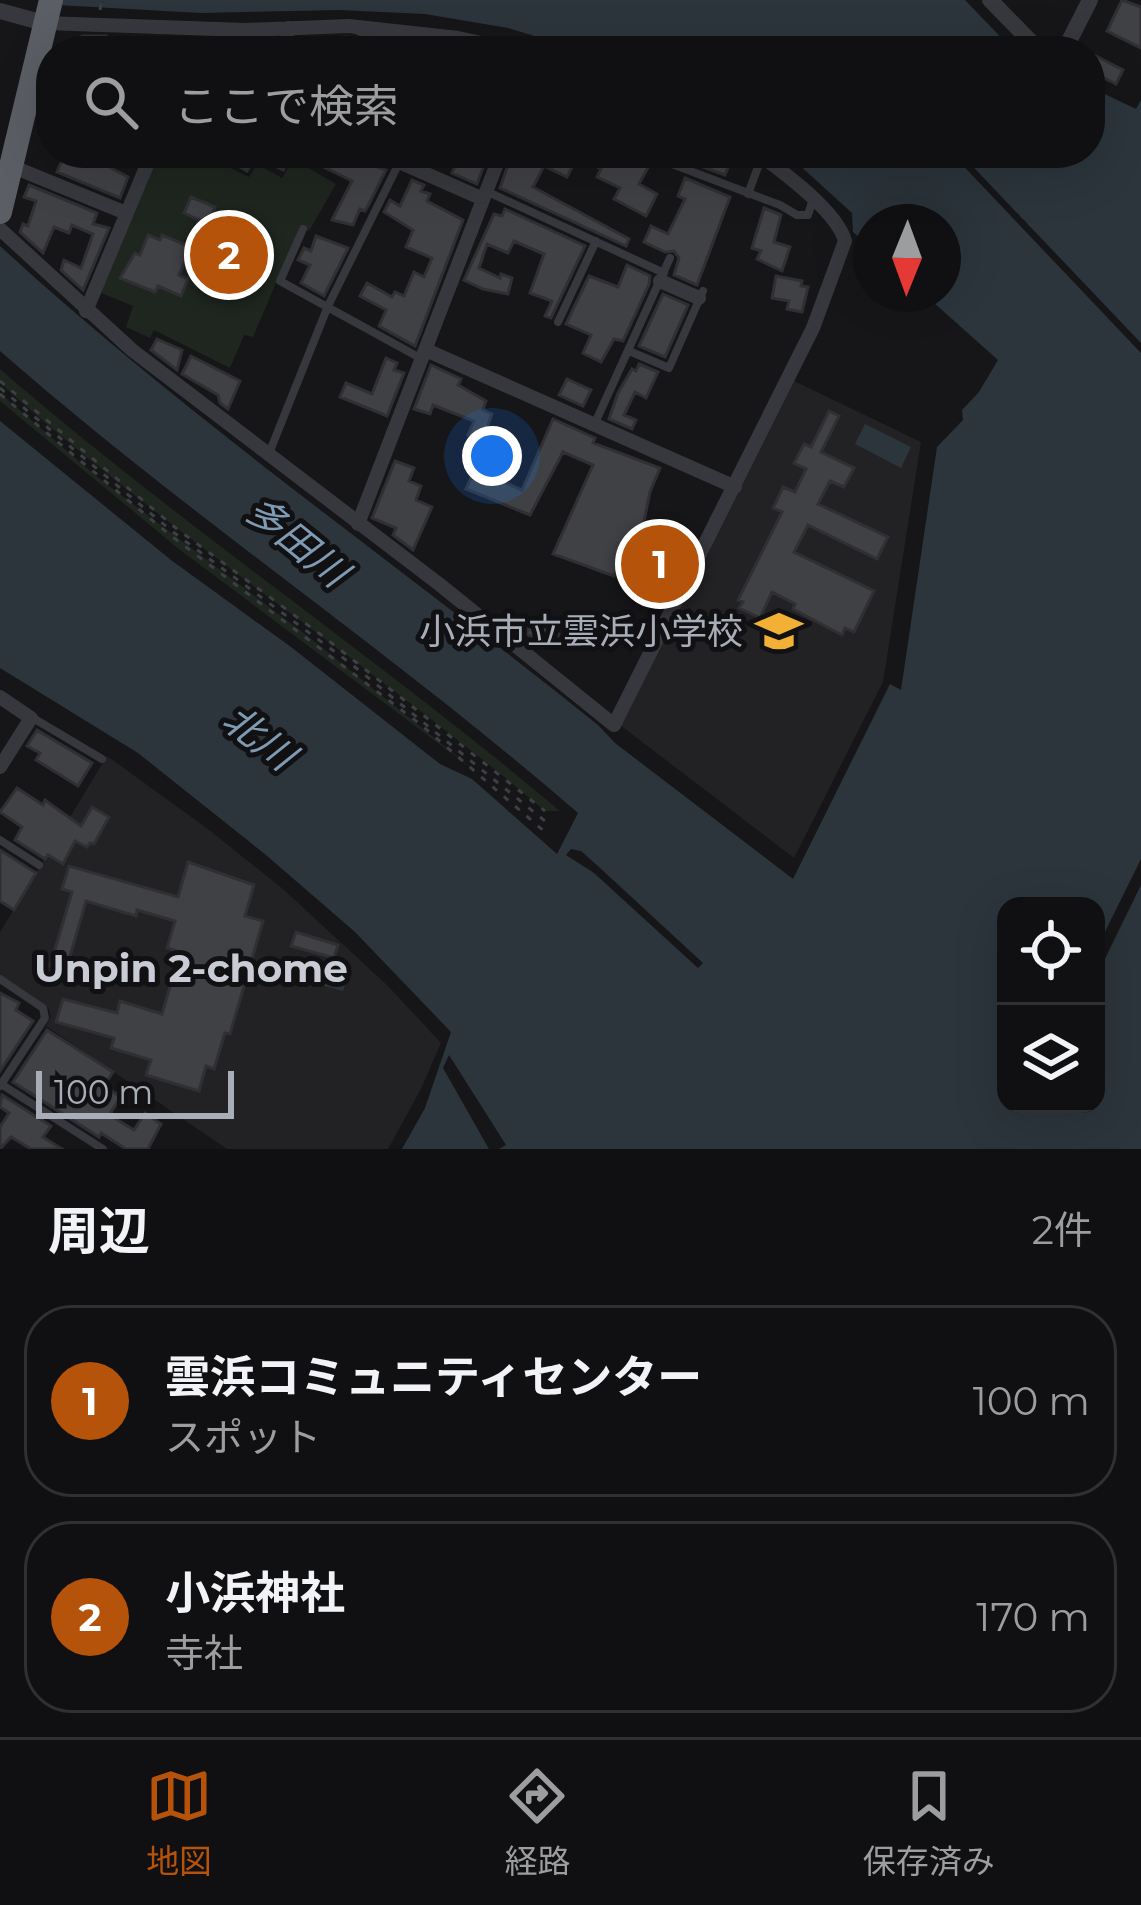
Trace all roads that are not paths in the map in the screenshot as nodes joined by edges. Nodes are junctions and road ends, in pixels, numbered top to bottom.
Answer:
1 (990, 0) edge
2 (1090, 0) edge
3 (0, 10) edge
4 (48, 25) edge
5 (349, 26) junction
6 (288, 28) junction
7 (287, 36) edge
8 (371, 36) edge
9 (440, 36) edge
10 (1025, 36) edge
11 (1072, 36) edge
12 (36, 71) edge
13 (11, 166) junction
14 (146, 168) edge
15 (397, 168) edge
16 (415, 168) edge
17 (495, 168) edge
18 (682, 168) edge
19 (756, 168) edge
20 (776, 168) edge
21 (748, 194) junction
22 (485, 195) junction
23 (813, 199) junction
24 (0, 212) edge
25 (126, 213) junction
26 (0, 230) edge
27 (303, 230) dead end
28 (596, 241) junction
29 (670, 258) dead end
30 (662, 277) junction
31 (701, 294) joint
32 (327, 308) junction
33 (86, 311) junction
34 (558, 322) dead end
35 (629, 350) junction
36 (424, 354) junction
37 (594, 425) junction
38 (267, 456) junction
39 (735, 487) junction
40 (358, 524) junction
41 (0, 697) edge
42 (31, 718) junction
43 (102, 759) dead end
44 (0, 767) edge
45 (0, 840) edge
46 (39, 865) dead end
47 (0, 980) edge
48 (1, 1085) edge
49 (103, 1149) edge

1 - 10 street
2 - 11 street
3 - 4 street
4 - 6 street
5 - 6 street
5 - 8 lane
5 - 9 street
6 - 7 street
12 - 13 highway
13 - 24 highway
13 - 25 street
14 - 25 street
15 - 32 lane
16 - 22 street
17 - 22 street
18 - 21 lane
19 - 21 lane
20 - 23 street
21 - 23 lane
22 - 28 lane
22 - 36 street
23 - 39 street
25 - 33 street
26 - 33 street
27 - 32 lane
28 - 30 lane
28 - 34 lane
29 - 30 lane
30 - 31 street
30 - 35 lane
31 - 35 lane
32 - 36 lane
32 - 38 lane
33 - 38 street
35 - 37 lane
36 - 37 street
36 - 40 street
37 - 39 street
38 - 40 street
39 - 40 street
41 - 42 street
42 - 43 lane
42 - 44 street
45 - 46 lane
47 - 48 lane
48 - 49 lane

